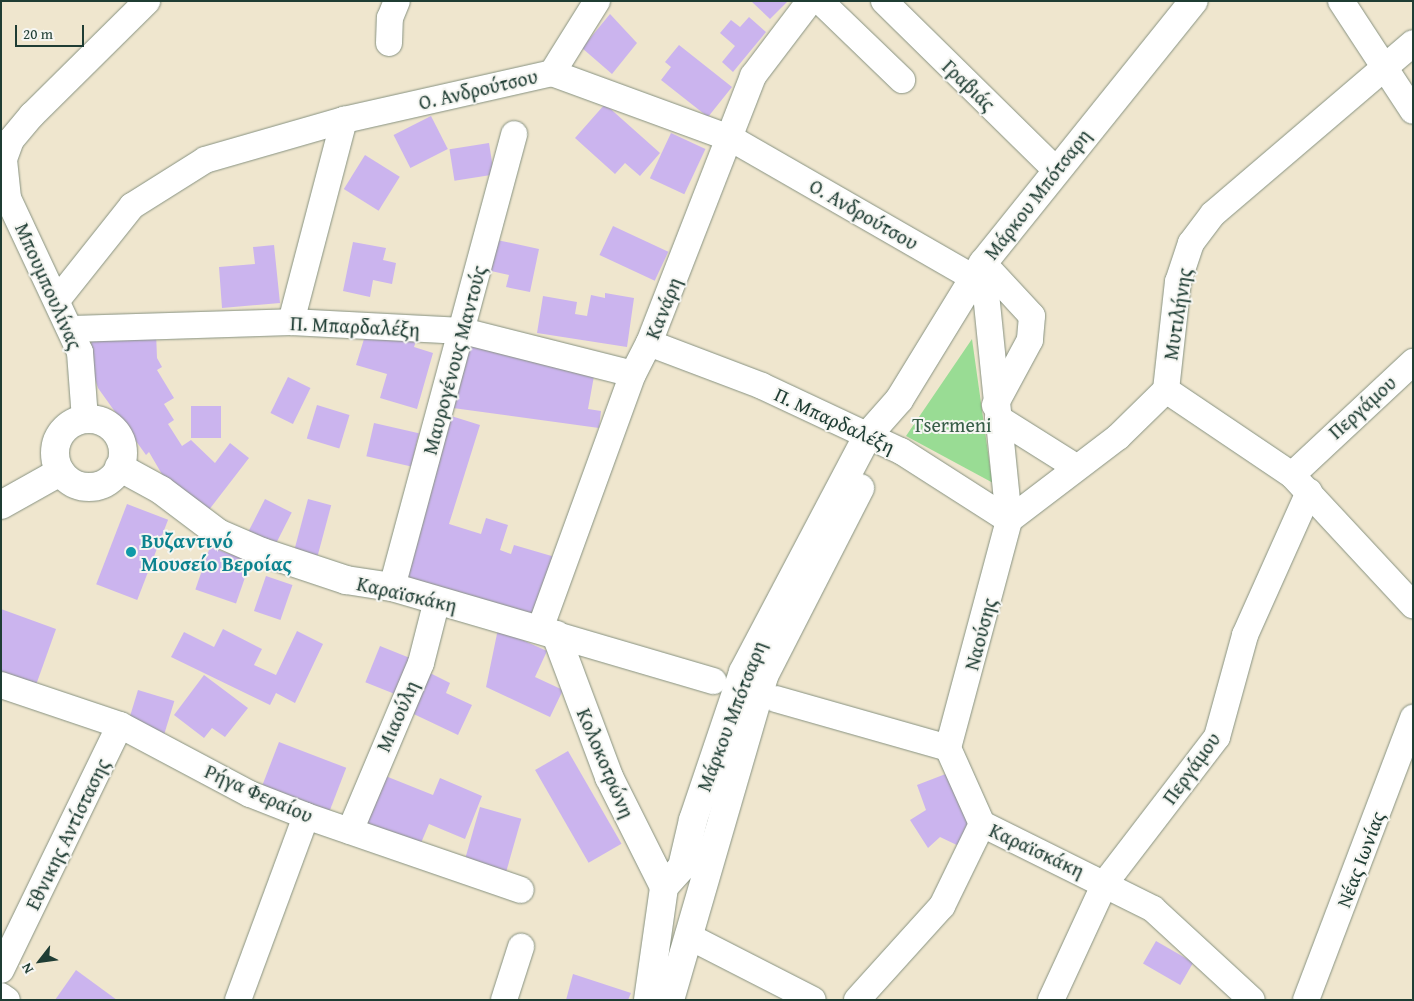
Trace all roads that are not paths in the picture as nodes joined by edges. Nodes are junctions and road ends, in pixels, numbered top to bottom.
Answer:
1 (146, 1) edge
2 (398, 1) edge
3 (597, 1) edge
4 (810, 1) edge
5 (820, 1) edge
6 (884, 1) edge
7 (1194, 1) edge
8 (1341, 1) edge
9 (389, 43) dead end
10 (1413, 43) edge
11 (1382, 68) junction
12 (552, 73) junction
13 (902, 80) dead end
14 (1413, 111) edge
15 (344, 120) junction
16 (514, 134) dead end
17 (732, 139) junction
18 (1055, 169) junction
19 (5, 194) edge
20 (979, 270) junction
21 (58, 299) junction
22 (291, 322) junction
23 (72, 329) junction
24 (463, 331) junction
25 (650, 342) junction
26 (1413, 362) edge
27 (633, 374) junction
28 (1166, 390) junction
29 (997, 412) junction
30 (85, 419) junction
31 (875, 439) junction
32 (119, 467) junction
33 (1076, 467) junction
34 (60, 472) junction
35 (1301, 483) junction
36 (1, 505) edge
37 (1009, 520) junction
38 (392, 587) junction
39 (437, 600) junction
40 (1413, 605) edge
41 (548, 632) junction
42 (713, 681) dead end
43 (1, 685) edge
44 (776, 699) dead end
45 (1413, 718) edge
46 (120, 725) junction
47 (948, 748) junction
48 (306, 816) junction
49 (982, 824) junction
50 (350, 831) junction
51 (1105, 882) junction
52 (664, 887) junction
53 (521, 890) dead end
54 (688, 936) junction
55 (520, 947) dead end
56 (1, 970) edge
57 (1, 996) edge
58 (7, 1000) edge
59 (238, 1000) edge
60 (504, 1000) edge
61 (648, 1000) edge
62 (670, 1000) edge
63 (813, 1000) edge
64 (857, 1000) edge
65 (1051, 1000) edge
66 (1252, 1000) edge
67 (1306, 1000) edge

1 - 19 street, Μπουμπουλίνας
2 - 9 street
3 - 12 street
4 - 17 street, Κανάρη
5 - 13 street
6 - 18 street, Γραβιάς
7 - 18 street, Μάρκου Μπότσαρη
8 - 11 street
10 - 11 street, Mυτιλήνης
11 - 14 street
11 - 28 street, Mυτιλήνης
12 - 15 street, Ο. Ανδρούτσου
12 - 17 street, Ο. Ανδρούτσου
15 - 21 street, Ο. Ανδρούτσου
15 - 22 street
16 - 24 street, Μαυρογένους Μαντούς
17 - 20 street, Ο. Ανδρούτσου
17 - 25 street, Κανάρη
18 - 20 street, Μάρκου Μπότσαρη
19 - 21 street, Μπουμπουλίνας
20 - 29 street
20 - 29 street, Ο. Ανδρούτσου
20 - 31 street, Μάρκου Μπότσαρη
21 - 23 street, Μπουμπουλίνας
22 - 23 street, Π. Μπαρδαλέξη
22 - 24 street, Π. Μπαρδαλέξη
23 - 30 street, Μπουμπουλίνας
24 - 27 street, Π. Μπαρδαλέξη
24 - 38 street, Μαυρογένους Μαντούς
25 - 27 street, Κανάρη
25 - 31 street, Π. Μπαρδαλέξη
26 - 35 street, Περγάμου
27 - 41 street, Κανάρη
28 - 33 street
28 - 35 street
29 - 33 street
29 - 37 street
30 - 32 street
30 - 34 street
31 - 37 street, Π. Μπαρδαλέξη
31 - 52 street, Μάρκου Μπότσαρη
31 - 54 street, Μάρκου Μπότσαρη
32 - 34 street
32 - 38 street, Καραϊσκάκη
33 - 37 street
34 - 36 street
35 - 40 street
35 - 51 street, Περγάμου
37 - 47 street, Ναούσης
38 - 39 street, Καραϊσκάκη
39 - 41 street, Καραϊσκάκη
39 - 50 street, Μιαούλη
41 - 42 street, Καραϊσκάκη
41 - 52 street, Κολοκοτρώνη
43 - 46 street, Ρήγα Φεραίου
44 - 47 street
45 - 67 street, Νέας Ιωνίας
46 - 48 street, Ρήγα Φεραίου
46 - 56 street, Εθνικης Αντίστασης
47 - 49 street, Καραϊσκάκη
48 - 50 street, Ρήγα Φεραίου
48 - 59 street
49 - 51 street, Καραϊσκάκη
49 - 64 street
50 - 53 street, Ρήγα Φεραίου
51 - 65 street, Περγάμου
51 - 66 street, Καραϊσκάκη
52 - 61 street
54 - 62 street, Μάρκου Μπότσαρη
54 - 63 street
55 - 60 street
57 - 58 street

